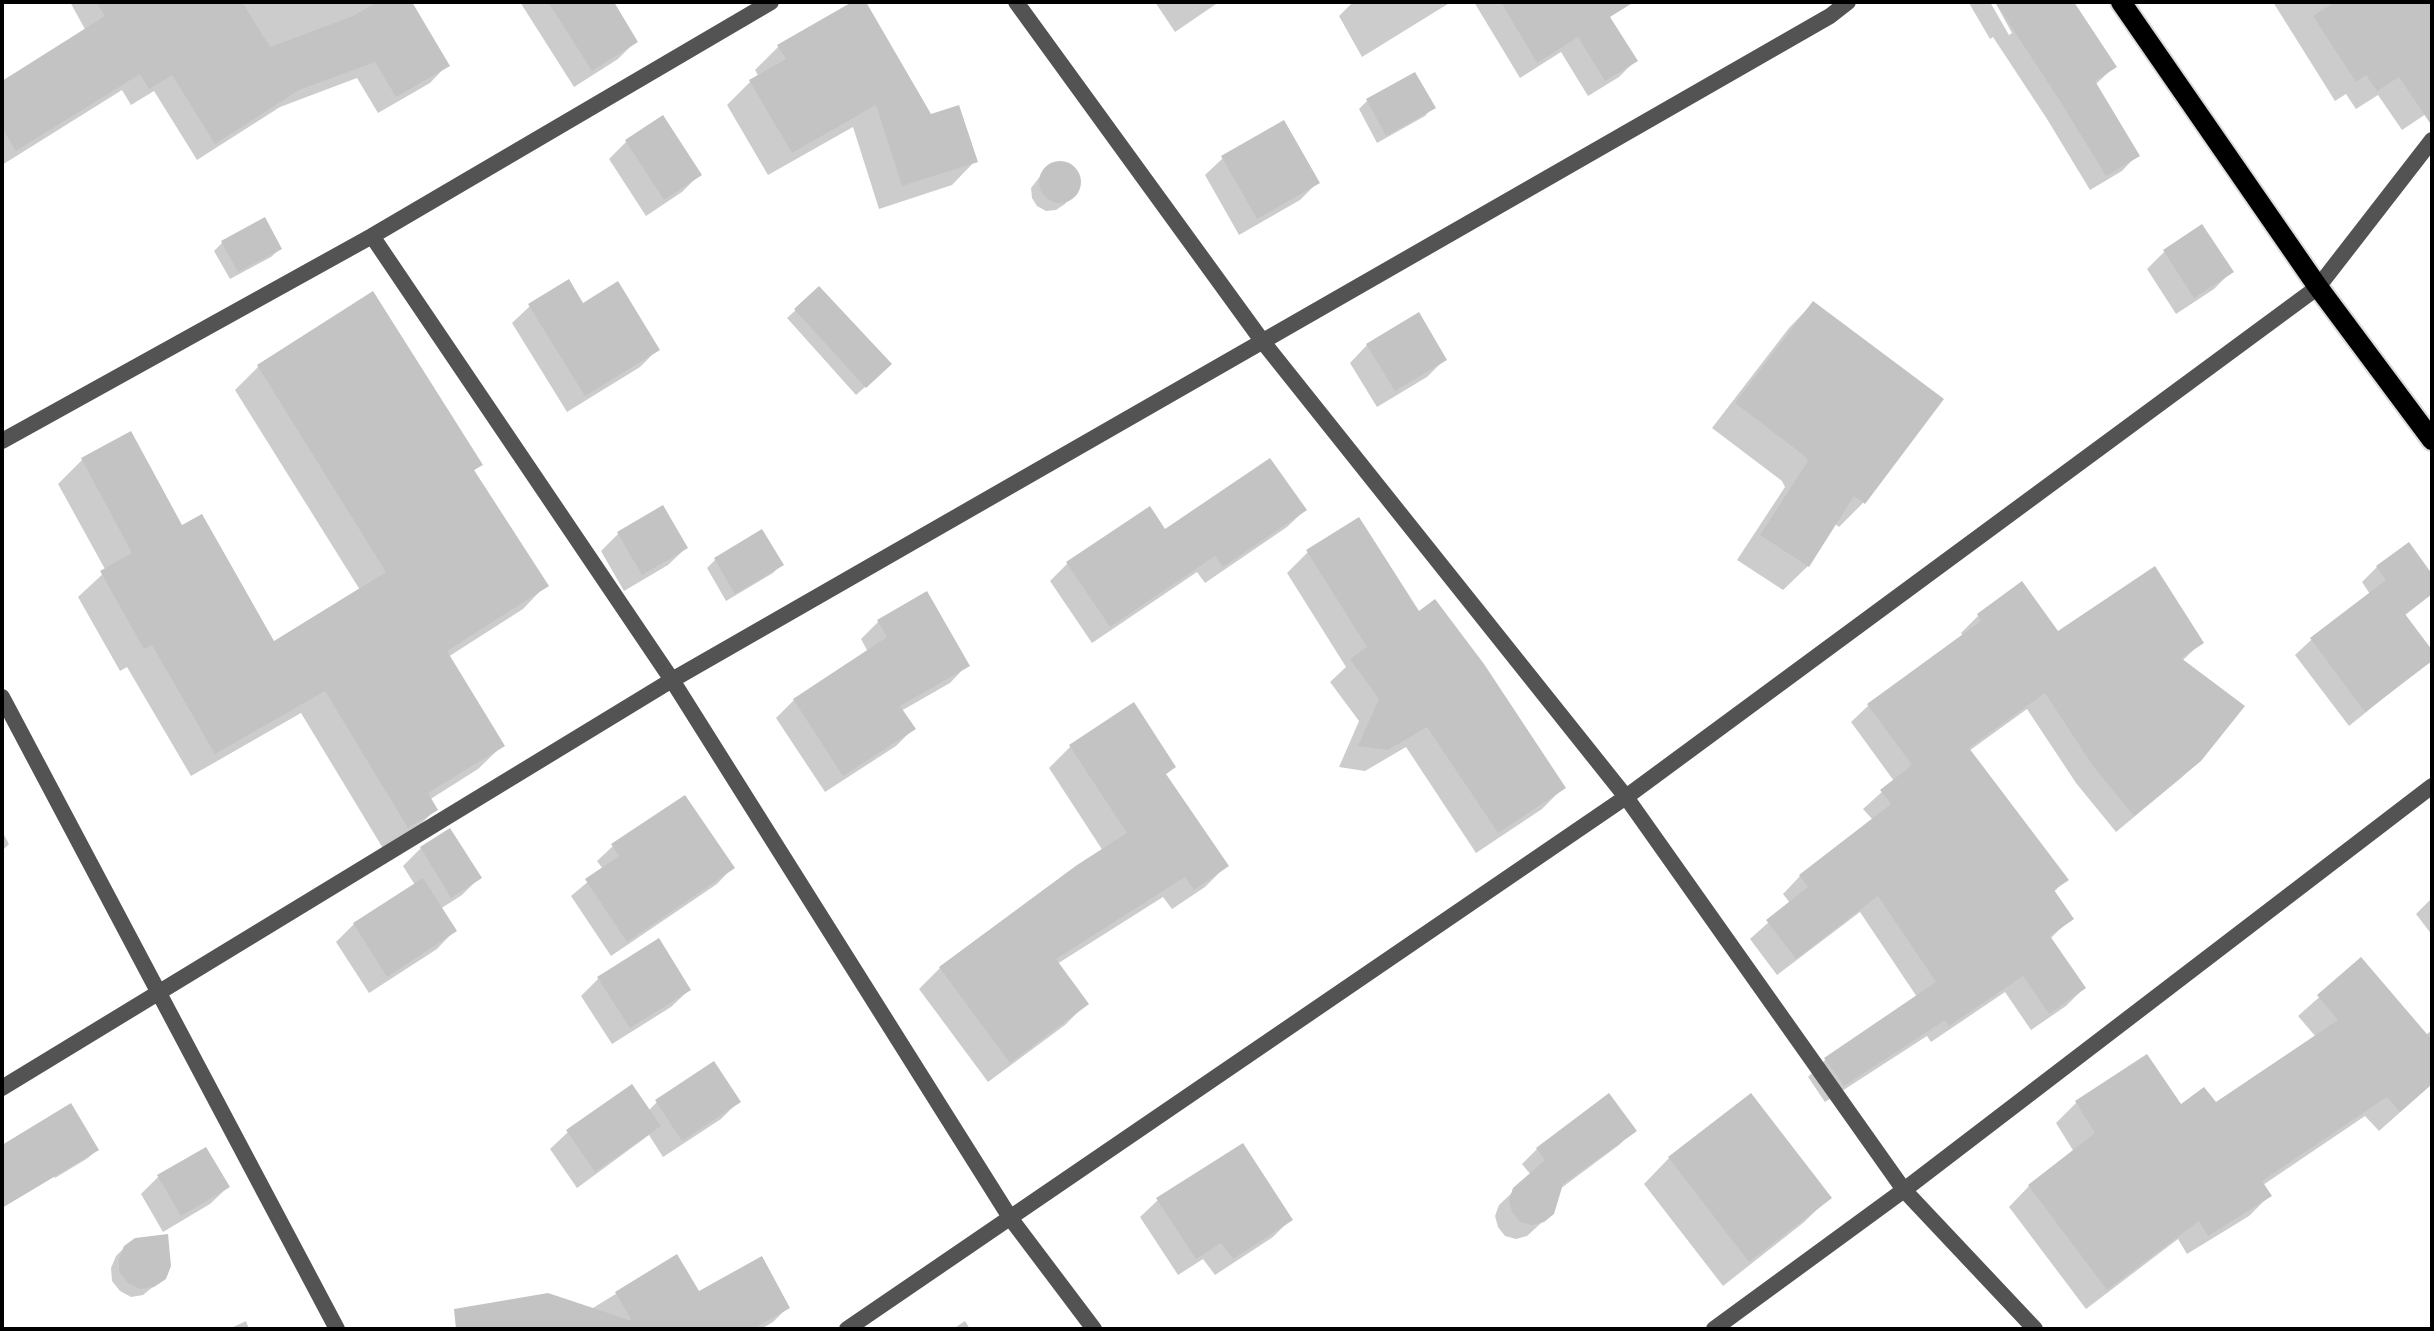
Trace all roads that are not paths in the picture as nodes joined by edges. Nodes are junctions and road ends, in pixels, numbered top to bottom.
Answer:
1 (771, 2) edge
2 (1016, 2) edge
3 (1848, 2) edge
4 (2121, 2) edge
5 (2432, 140) edge
6 (372, 236) junction
7 (2318, 287) junction
8 (1263, 342) junction
9 (2432, 440) edge
10 (2, 441) edge
11 (672, 680) junction
12 (2, 697) edge
13 (2432, 786) edge
14 (1626, 797) junction
15 (158, 993) junction
16 (2, 1088) edge
17 (1904, 1190) junction
18 (1011, 1219) junction
19 (337, 1329) edge
20 (847, 1329) edge
21 (1094, 1329) edge
22 (1714, 1329) edge
23 (2035, 1329) edge

1 - 6 street
2 - 8 street
3 - 8 street
4 - 7 main road
5 - 7 street
6 - 10 street
6 - 11 street
7 - 9 main road
7 - 14 street
8 - 11 street
8 - 14 street
11 - 15 street
11 - 18 street
12 - 15 street
13 - 17 street
14 - 17 street
14 - 18 street
15 - 16 street
15 - 19 street
17 - 22 street
17 - 23 street
18 - 20 street
18 - 21 street

